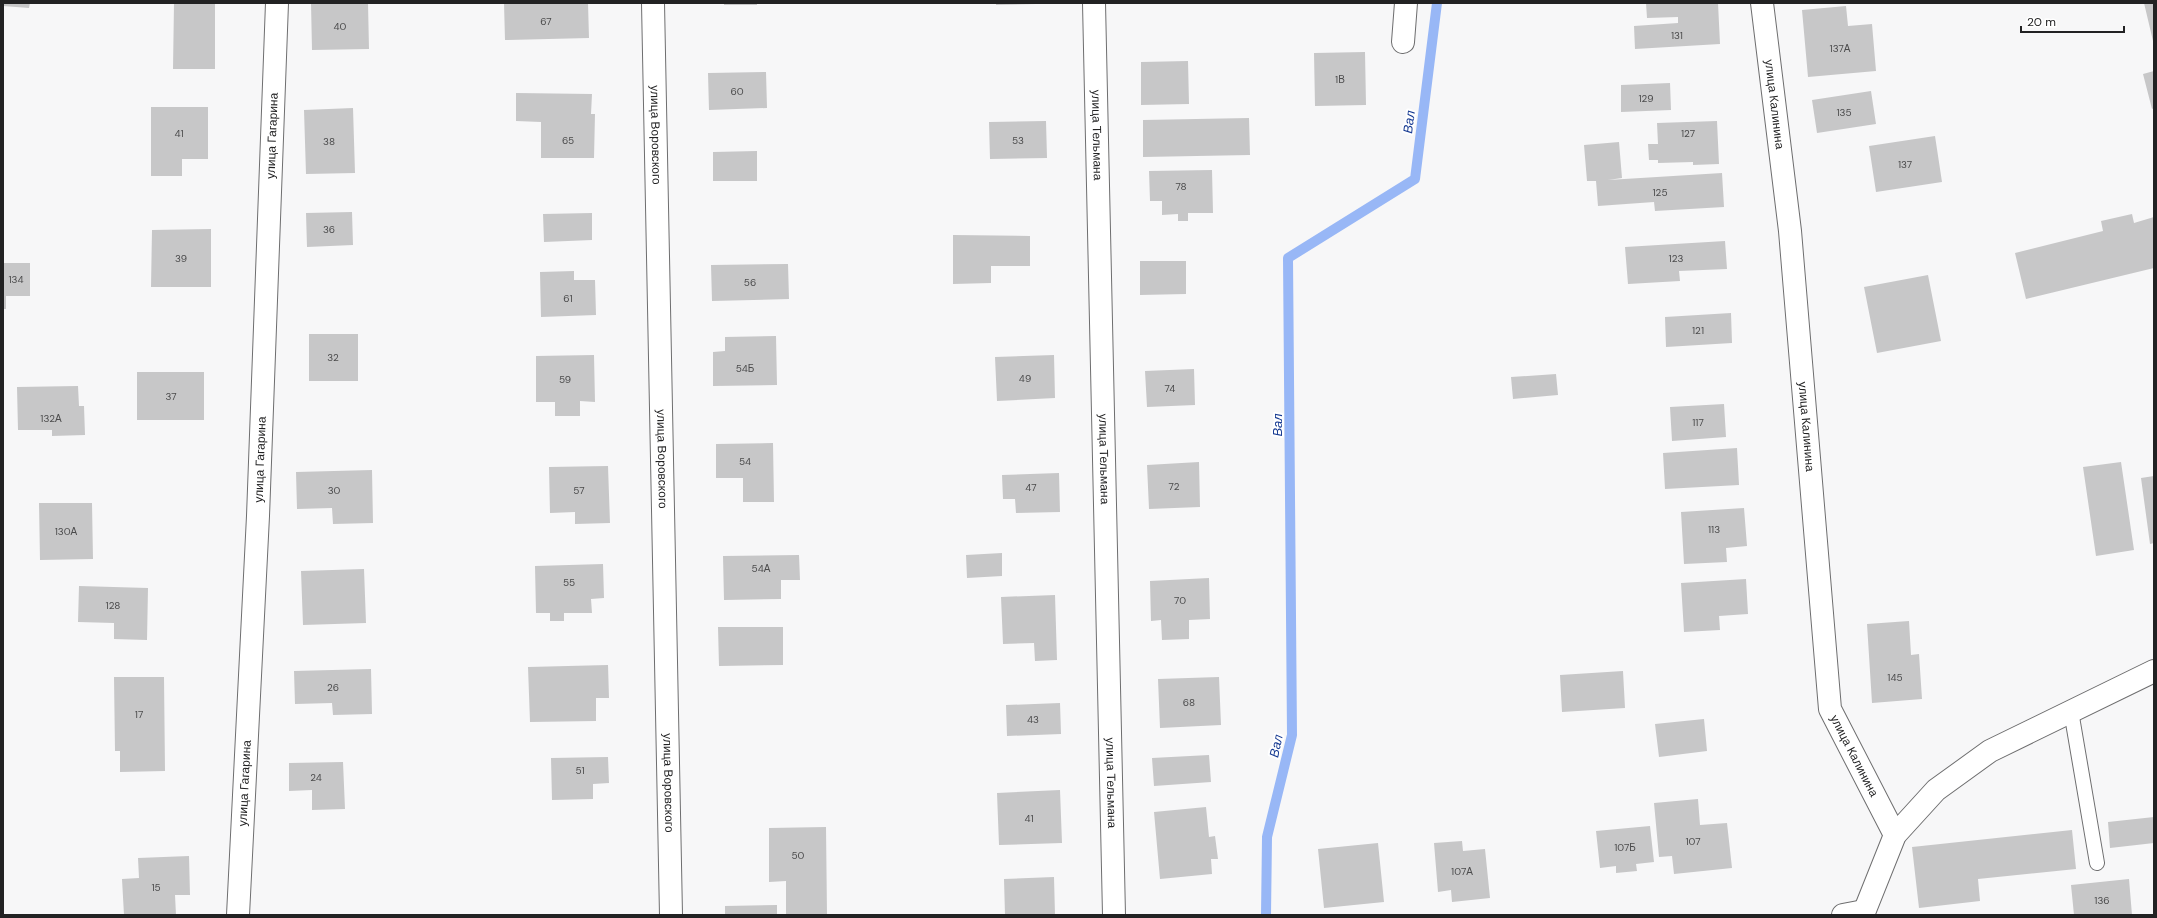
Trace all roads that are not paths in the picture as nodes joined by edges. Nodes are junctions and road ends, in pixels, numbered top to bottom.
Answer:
1 (277, 3) edge
2 (652, 3) edge
3 (1094, 3) edge
4 (1406, 3) edge
5 (1762, 3) edge
6 (1403, 42) dead end
7 (2154, 671) edge
8 (2071, 711) junction
9 (1895, 835) junction
10 (2097, 863) dead end
11 (1864, 913) edge
12 (238, 915) edge
13 (671, 915) edge
14 (1114, 915) edge
15 (1843, 915) edge

1 - 12 street, улица Гагарина
2 - 13 street, улица Воровского
3 - 14 street, улица Тельмана
4 - 6 street
5 - 9 street, улица Калинина
7 - 8 street
8 - 9 street
8 - 10 lane
9 - 11 street
11 - 15 street

